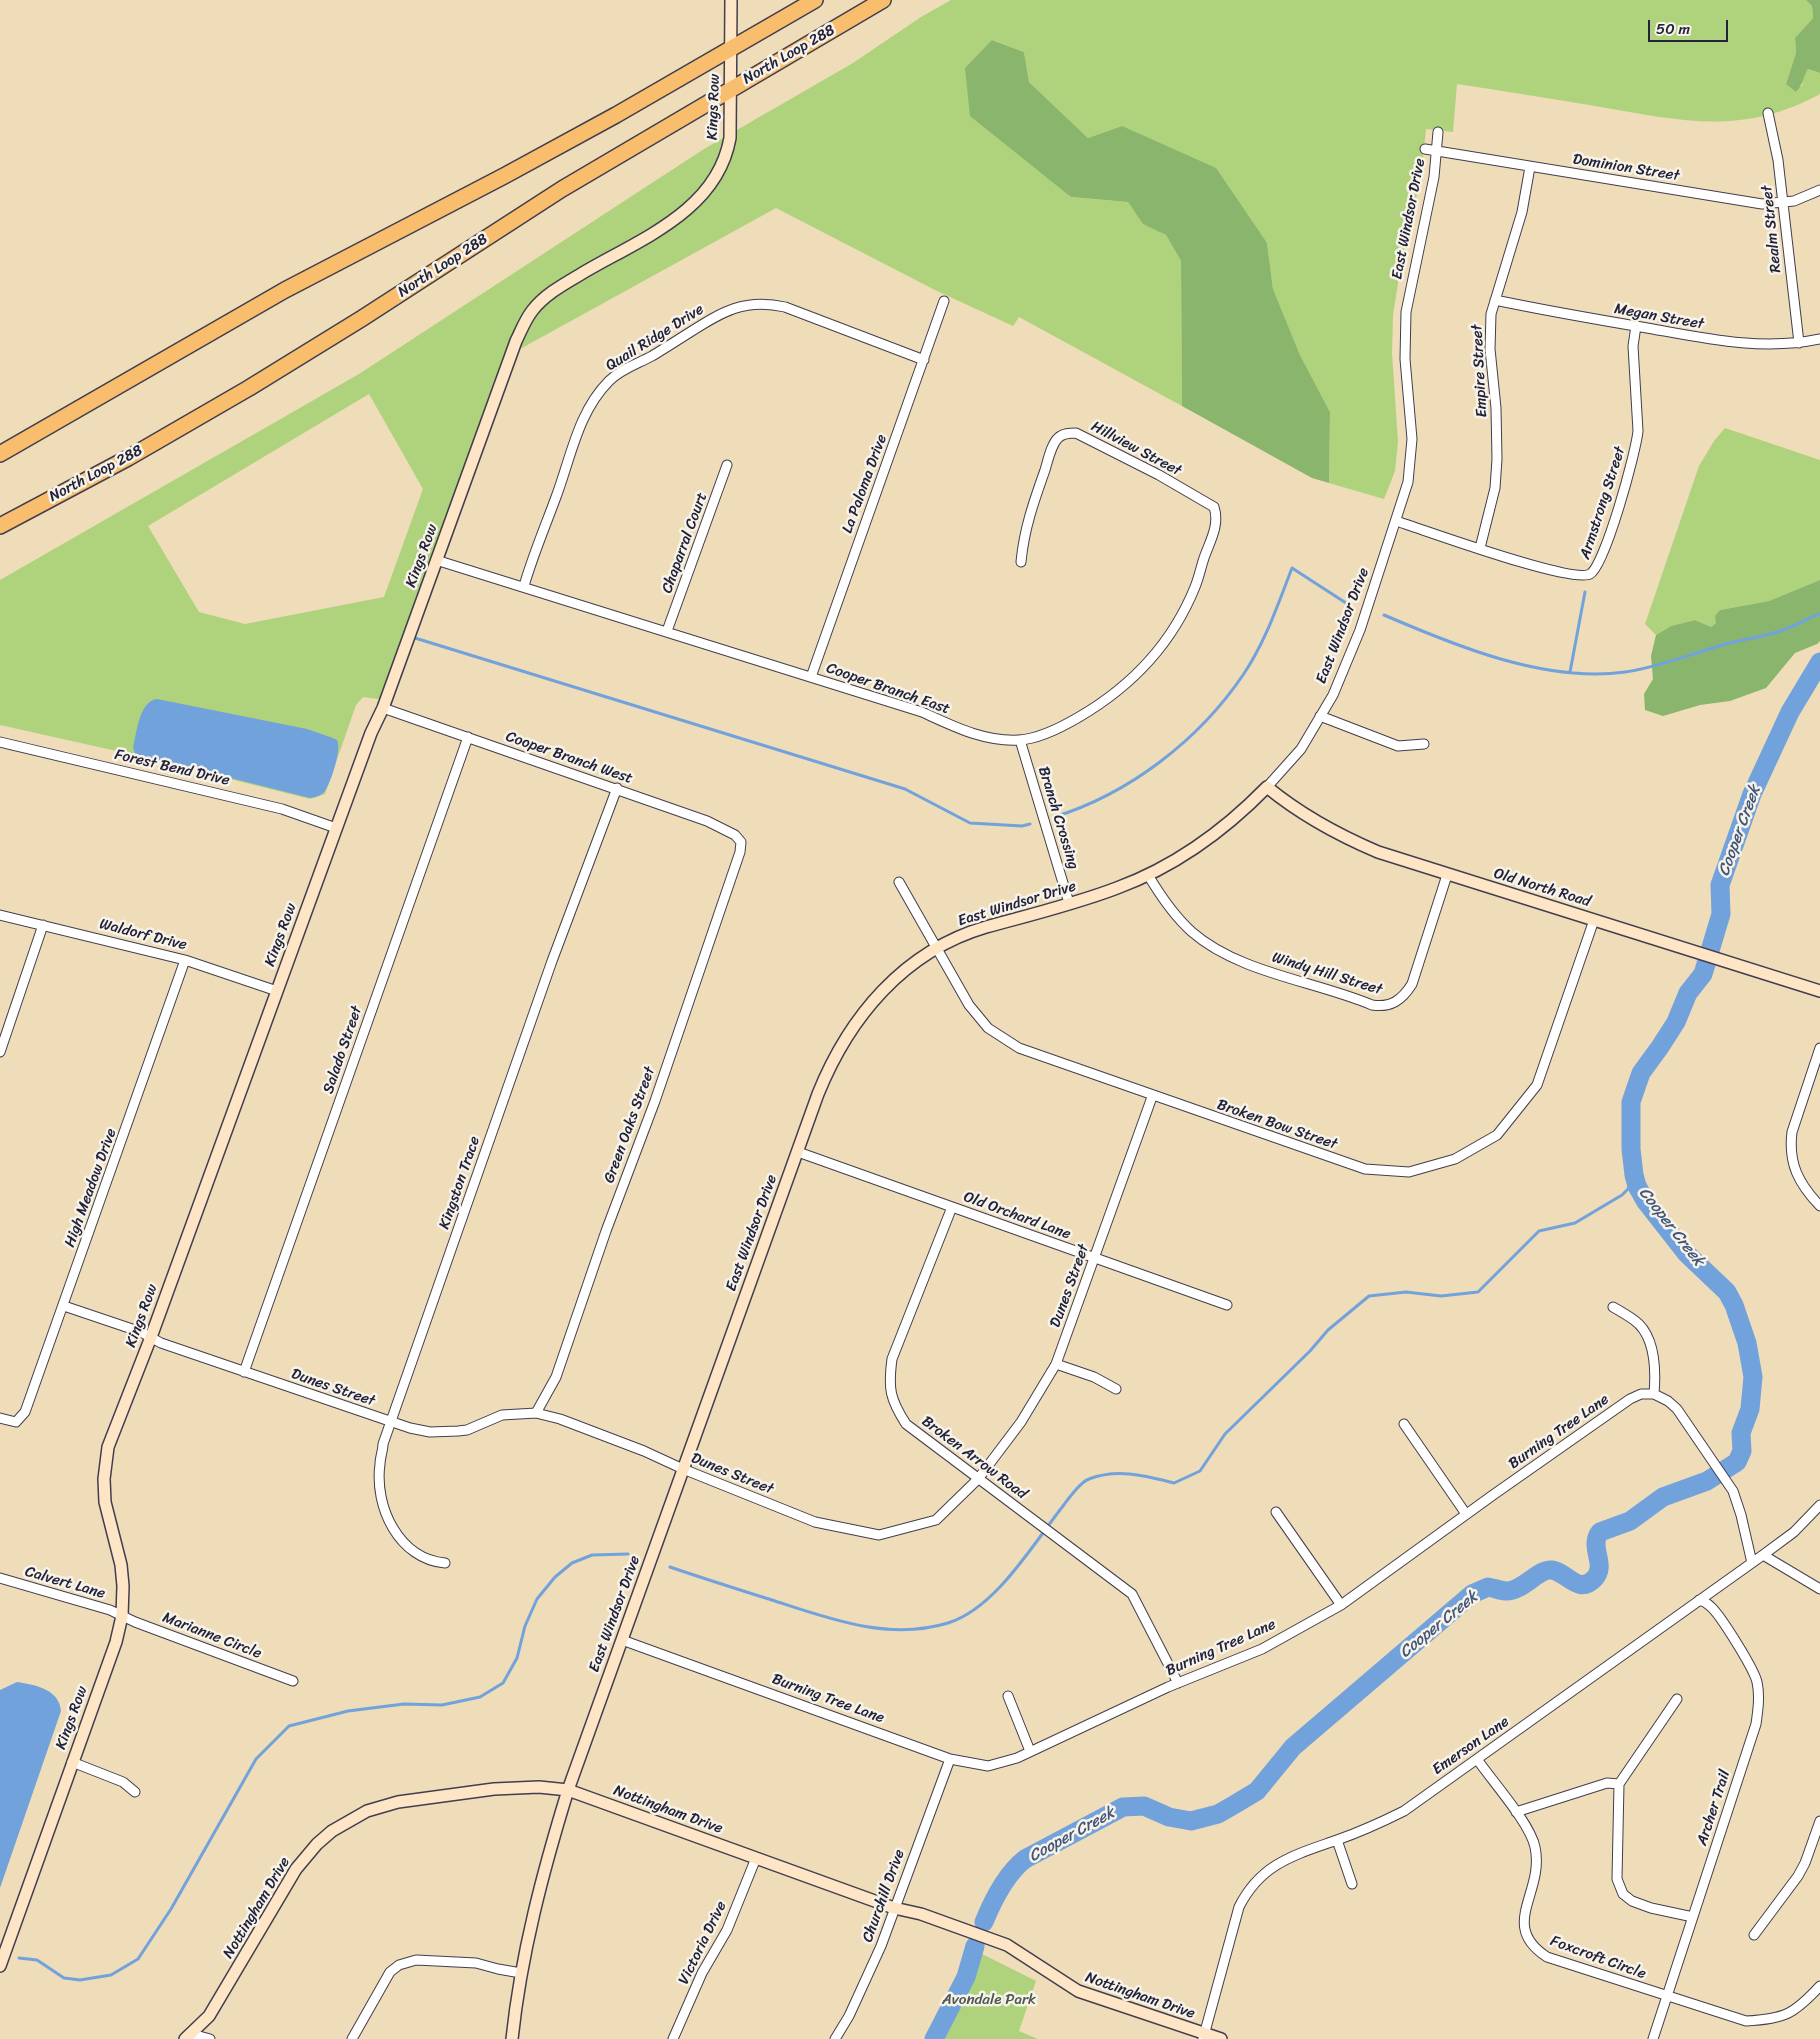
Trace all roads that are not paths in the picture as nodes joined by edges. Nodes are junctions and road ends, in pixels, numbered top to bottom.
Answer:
1 (730, 0) edge
2 (815, 0) edge
3 (883, 0) edge
4 (729, 49) junction
5 (732, 88) junction
6 (1768, 113) dead end
7 (1438, 132) dead end
8 (1425, 149) dead end
9 (1438, 152) junction
10 (1530, 167) junction
11 (1820, 190) edge
12 (1783, 203) junction
13 (1495, 300) junction
14 (944, 301) dead end
15 (1636, 326) junction
16 (1820, 339) edge
17 (1799, 342) junction
18 (924, 360) junction
19 (0, 454) edge
20 (727, 464) dead end
21 (1214, 507) joint
22 (1396, 521) junction
23 (0, 526) edge
24 (1480, 548) junction
25 (436, 560) junction
26 (1021, 562) dead end
27 (524, 586) junction
28 (667, 631) junction
29 (811, 677) junction
30 (383, 708) junction
31 (1320, 716) junction
32 (468, 737) junction
33 (1020, 740) junction
34 (0, 742) edge
35 (1424, 744) dead end
36 (1267, 787) junction
37 (617, 788) junction
38 (336, 828) junction
39 (742, 842) joint
40 (1148, 874) junction
41 (1447, 875) junction
42 (899, 882) dead end
43 (1069, 903) junction
44 (0, 915) edge
45 (1594, 920) junction
46 (43, 925) junction
47 (936, 948) junction
48 (186, 960) junction
49 (277, 991) junction
50 (1820, 991) edge
51 (1820, 1048) edge
52 (0, 1052) edge
53 (1152, 1096) junction
54 (798, 1152) junction
55 (1820, 1206) edge
56 (952, 1207) junction
57 (1095, 1258) junction
58 (1227, 1305) dead end
59 (64, 1306) junction
60 (1613, 1307) dead end
61 (150, 1337) junction
62 (1056, 1364) junction
63 (244, 1372) junction
64 (1116, 1389) dead end
65 (1654, 1394) junction
66 (536, 1413) junction
67 (0, 1418) edge
68 (390, 1423) junction
69 (1404, 1424) dead end
70 (683, 1469) junction
71 (978, 1479) junction
72 (1820, 1505) edge
73 (1276, 1512) dead end
74 (1466, 1514) junction
75 (1763, 1555) junction
76 (445, 1563) dead end
77 (1752, 1563) junction
78 (0, 1578) edge
79 (1820, 1589) edge
80 (1699, 1600) junction
81 (1341, 1605) junction
82 (122, 1616) junction
83 (622, 1640) junction
84 (293, 1681) dead end
85 (1178, 1683) junction
86 (1008, 1696) dead end
87 (1677, 1700) dead end
88 (1030, 1751) junction
89 (1477, 1758) junction
90 (950, 1759) junction
91 (72, 1762) junction
92 (1620, 1784) junction
93 (568, 1790) junction
94 (135, 1792) dead end
95 (1516, 1812) junction
96 (1820, 1821) edge
97 (1337, 1840) junction
98 (756, 1858) junction
99 (1352, 1884) dead end
100 (894, 1908) junction
101 (1693, 1916) junction
102 (1754, 1935) dead end
103 (0, 1966) edge
104 (521, 1973) junction
105 (1820, 1986) edge
106 (1667, 1997) junction
107 (1204, 2036) edge
108 (189, 2037) edge
109 (210, 2039) edge
110 (352, 2039) edge
111 (512, 2039) edge
112 (673, 2039) edge
113 (835, 2039) edge
114 (1221, 2039) edge
115 (1653, 2039) edge

1 - 4 street, Kings Row
2 - 4 highway
3 - 5 highway, North Loop 288
4 - 5 street, Kings Row
4 - 19 highway
5 - 23 highway, North Loop 288
5 - 25 street, Kings Row
6 - 12 street, Realm Street
7 - 9 street, East Windsor Drive
8 - 9 street, Dominion Street
9 - 10 street, Dominion Street
9 - 22 street, East Windsor Drive
10 - 12 street, Dominion Street
10 - 13 street, Empire Street
11 - 12 street, Dominion Street
12 - 17 street, Realm Street
13 - 15 street, Megan Street
13 - 24 street, Empire Street
14 - 18 street, La Paloma Drive
15 - 17 street, Megan Street
15 - 24 street, Armstrong Street
16 - 17 street, Megan Street
18 - 27 street, Quail Ridge Drive
18 - 29 street, La Paloma Drive
20 - 28 street, Chaparral Court
21 - 26 street, Hillview Street
21 - 33 street, Cooper Branch East
22 - 24 street, Armstrong Street
22 - 31 street, East Windsor Drive
25 - 27 street, Cooper Branch East
25 - 30 street, Kings Row
27 - 28 street, Cooper Branch East
28 - 29 street, Cooper Branch East
29 - 33 street, Cooper Branch East
30 - 32 street, Cooper Branch West
30 - 38 street, Kings Row
31 - 35 street
31 - 36 street, East Windsor Drive
32 - 37 street, Cooper Branch West
32 - 63 street, Salado Street
33 - 43 street, Branch Crossing
34 - 38 street, Forest Bend Drive
36 - 40 street, East Windsor Drive
36 - 41 street, Old North Road
37 - 39 street, Cooper Branch West
37 - 68 street, Kingston Trace
38 - 49 street, Kings Row
39 - 66 street, Green Oaks Street
40 - 41 street, Windy Hill Street
40 - 43 street, East Windsor Drive
41 - 45 street, Old North Road
42 - 47 street, Broken Bow Street
43 - 47 street, East Windsor Drive
44 - 46 street, Waldorf Drive
45 - 50 street, Old North Road
45 - 53 street, Broken Bow Street
46 - 48 street, Waldorf Drive
46 - 52 street
47 - 53 street, Broken Bow Street
47 - 54 street, East Windsor Drive
48 - 49 street, Waldorf Drive
48 - 59 street, High Meadow Drive
49 - 61 street, Kings Row
51 - 55 street
53 - 57 street, Dunes Street
54 - 56 street, Old Orchard Lane
54 - 70 street, East Windsor Drive
56 - 57 street, Old Orchard Lane
56 - 71 street, Broken Arrow Road
57 - 58 street, Old Orchard Lane
57 - 62 street, Dunes Street
59 - 61 street, Dunes Street
59 - 67 street, High Meadow Drive
60 - 65 street
61 - 63 street, Dunes Street
61 - 82 street, Kings Row
62 - 64 street
62 - 71 street, Dunes Street
63 - 68 street, Dunes Street
65 - 74 street, Burning Tree Lane
65 - 77 street
66 - 68 street, Dunes Street
66 - 70 street, Dunes Street
68 - 76 street, Kingston Trace
69 - 74 street
70 - 71 street, Dunes Street
70 - 83 street, East Windsor Drive
71 - 85 street, Broken Arrow Road
72 - 75 street, Emerson Lane
73 - 81 street
74 - 81 street, Burning Tree Lane
75 - 77 street, Emerson Lane
75 - 79 street
77 - 80 street, Emerson Lane
78 - 82 street, Calvert Lane
80 - 89 street, Emerson Lane
80 - 101 street, Archer Trail
81 - 85 street, Burning Tree Lane
82 - 84 street, Marianne Circle
82 - 91 street, Kings Row
83 - 90 street, Burning Tree Lane
83 - 93 street, East Windsor Drive
85 - 88 street, Burning Tree Lane
86 - 88 street
87 - 92 street
88 - 90 street, Burning Tree Lane
89 - 95 street, Foxcroft Circle
89 - 97 street, Emerson Lane
90 - 100 street, Churchill Drive
91 - 94 street
91 - 103 street, Kings Row
92 - 95 street
92 - 101 street
93 - 98 street, Nottingham Drive
93 - 104 street, East Windsor Drive
93 - 108 street, Nottingham Drive
95 - 106 street, Foxcroft Circle
96 - 102 street
97 - 99 street
97 - 107 street, Emerson Lane
98 - 100 street, Nottingham Drive
98 - 112 street, Victoria Drive
100 - 107 street, Nottingham Drive
100 - 113 street, Churchill Drive
101 - 106 street, Archer Trail
104 - 110 street
104 - 111 street, East Windsor Drive
105 - 106 street, Foxcroft Circle
106 - 115 street, Archer Trail
107 - 114 street, Nottingham Drive
108 - 109 street

